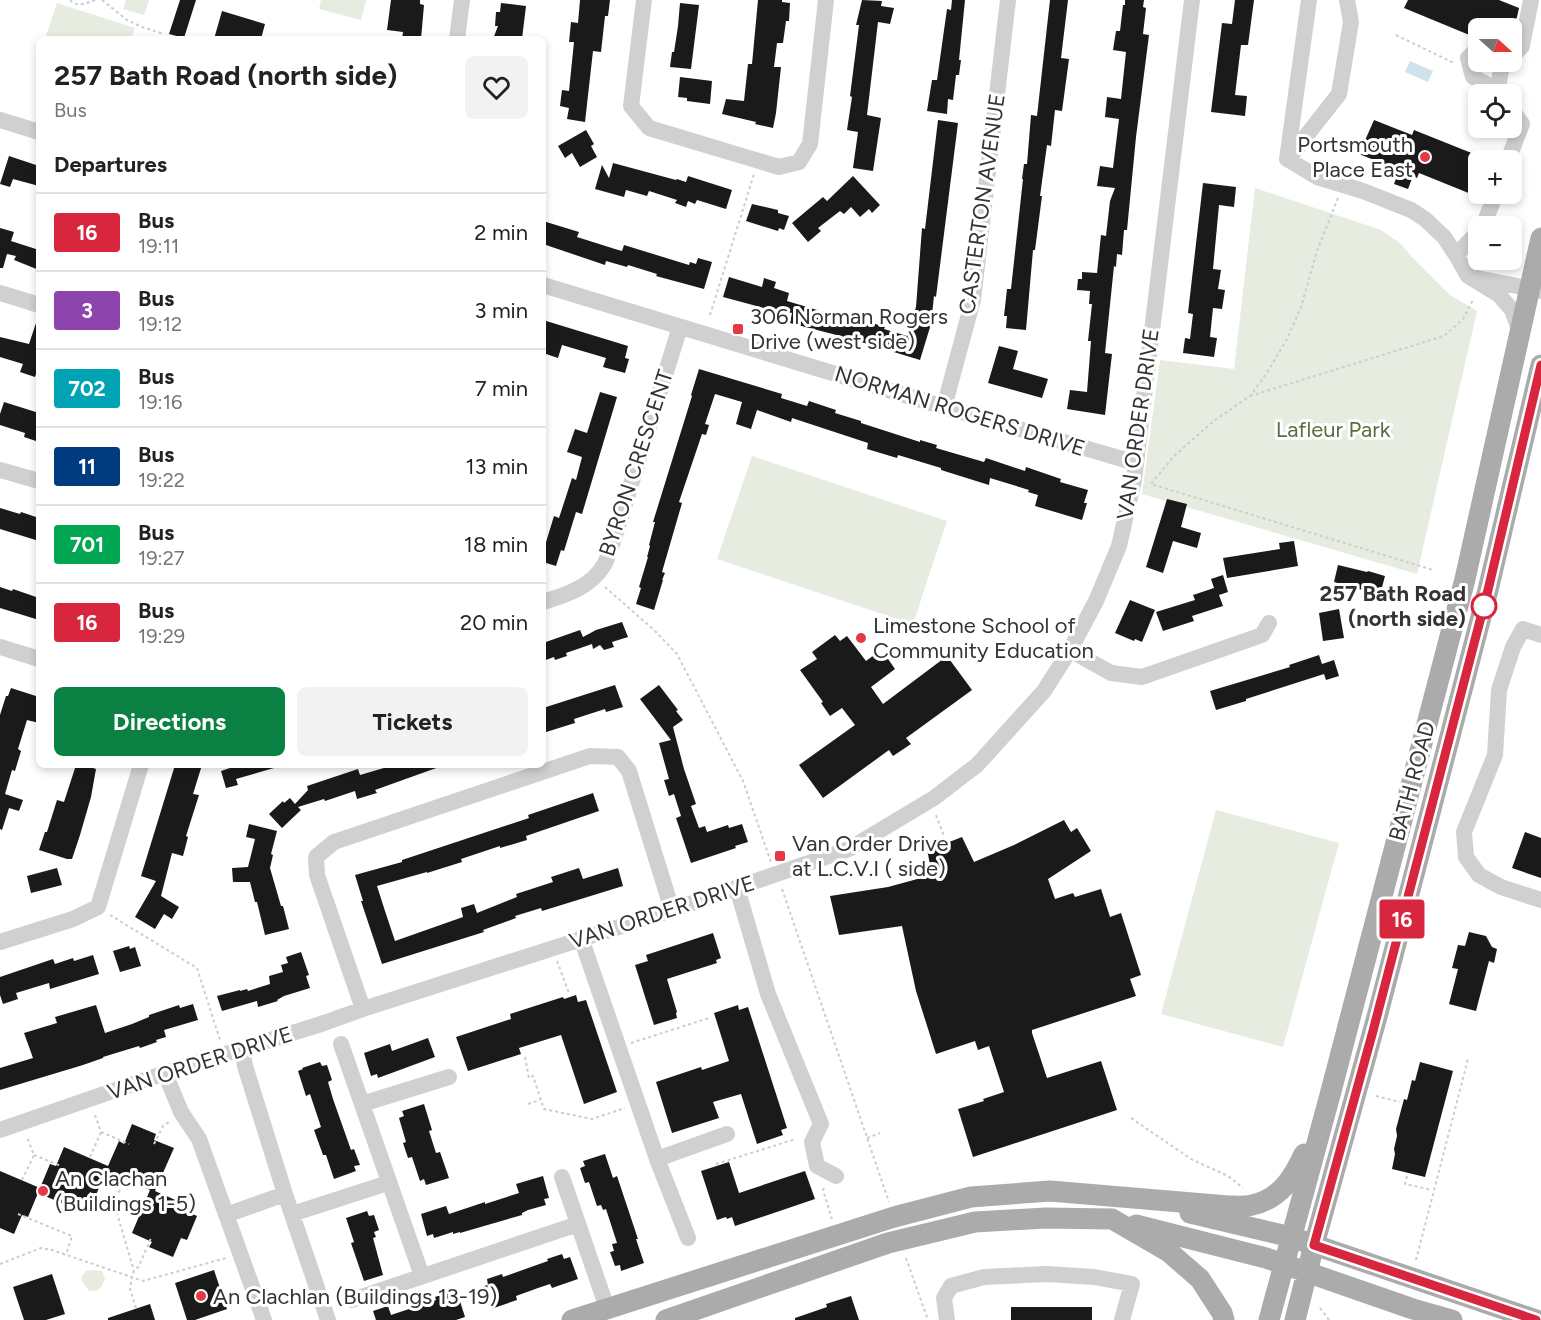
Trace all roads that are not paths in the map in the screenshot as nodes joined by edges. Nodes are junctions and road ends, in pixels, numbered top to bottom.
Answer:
1 (462, 0) edge
2 (644, 0) edge
3 (826, 0) edge
4 (1008, 0) edge
5 (1192, 0) edge
6 (1309, 0) edge
7 (1347, 0) edge
8 (1531, 0) edge
9 (457, 36) edge
10 (1522, 46) edge
11 (1474, 72) edge
12 (1486, 84) edge
13 (0, 120) edge
14 (36, 131) edge
15 (1287, 159) junction
16 (1541, 238) edge
17 (1468, 242) edge
18 (1456, 255) junction
19 (1475, 281) junction
20 (546, 286) edge
21 (1537, 292) edge
22 (0, 293) edge
23 (36, 304) edge
24 (680, 327) junction
25 (1520, 332) junction
26 (1541, 365) edge
27 (944, 406) junction
28 (1136, 462) junction
29 (0, 470) edge
30 (36, 480) edge
31 (546, 601) edge
32 (1269, 623) dead end
33 (1541, 635) edge
34 (0, 647) edge
35 (1070, 650) junction
36 (36, 658) edge
37 (140, 768) edge
38 (737, 888) junction
39 (1541, 900) edge
40 (672, 910) junction
41 (581, 938) junction
42 (0, 942) edge
43 (363, 1009) junction
44 (341, 1044) dead end
45 (242, 1049) junction
46 (165, 1073) junction
47 (449, 1077) dead end
48 (1330, 1095) junction
49 (362, 1104) junction
50 (0, 1130) edge
51 (727, 1134) dead end
52 (657, 1158) junction
53 (836, 1176) road end
54 (562, 1177) dead end
55 (388, 1183) junction
56 (285, 1194) junction
57 (1131, 1198) junction
58 (292, 1214) junction
59 (226, 1215) junction
60 (1113, 1220) junction
61 (578, 1224) junction
62 (1291, 1237) junction
63 (688, 1238) dead end
64 (1314, 1245) junction
65 (1283, 1264) junction
66 (1307, 1273) junction
67 (422, 1276) junction
68 (352, 1300) dead end
69 (608, 1308) junction
70 (264, 1320) edge
71 (328, 1320) edge
72 (572, 1320) edge
73 (666, 1320) edge
74 (947, 1320) edge
75 (1122, 1320) edge
76 (1224, 1320) edge
77 (1269, 1320) edge
78 (1295, 1320) edge
79 (1452, 1320) edge
80 (1536, 1320) edge

1 - 9 street
2 - 3 street
4 - 27 street, CASTERTON AVENUE
5 - 28 street, VAN ORDER DRIVE
6 - 15 street
7 - 15 street
8 - 10 street
11 - 12 street
13 - 14 street
15 - 18 street
16 - 21 main road, BATH ROAD
17 - 18 street
18 - 19 street
19 - 21 street
19 - 25 street
20 - 24 street, NORMAN ROGERS DRIVE
21 - 25 main road, BATH ROAD
22 - 23 street
24 - 27 street, NORMAN ROGERS DRIVE
24 - 31 street, BYRON CRESCENT
25 - 48 main road, BATH ROAD
26 - 64 main road, BATH ROAD
27 - 28 street, NORMAN ROGERS DRIVE
28 - 35 street, VAN ORDER DRIVE
29 - 30 street
32 - 35 street
33 - 39 street
34 - 36 street
35 - 38 street, VAN ORDER DRIVE
37 - 42 street
38 - 40 street, VAN ORDER DRIVE
38 - 53 street
40 - 41 street, VAN ORDER DRIVE
40 - 43 street
41 - 43 street, VAN ORDER DRIVE
41 - 52 street
43 - 45 street, VAN ORDER DRIVE
44 - 49 street
45 - 46 street, VAN ORDER DRIVE
45 - 56 street
46 - 50 street, VAN ORDER DRIVE
46 - 59 street
47 - 49 street
48 - 57 main road
48 - 62 main road, BATH ROAD
49 - 55 street
51 - 52 street
52 - 63 street
54 - 61 street
55 - 58 street
55 - 67 street
56 - 58 street
56 - 59 street
57 - 62 main road
57 - 69 main road
58 - 71 street
59 - 70 street
60 - 65 main road
60 - 73 main road
60 - 76 main road
61 - 67 street
61 - 69 street
62 - 64 main road
62 - 65 main road, BATH ROAD
64 - 66 main road, BATH ROAD
64 - 80 main road
65 - 66 main road
65 - 77 main road, BATH ROAD
66 - 78 main road, BATH ROAD
66 - 79 main road
67 - 68 street
69 - 72 main road
74 - 75 street

